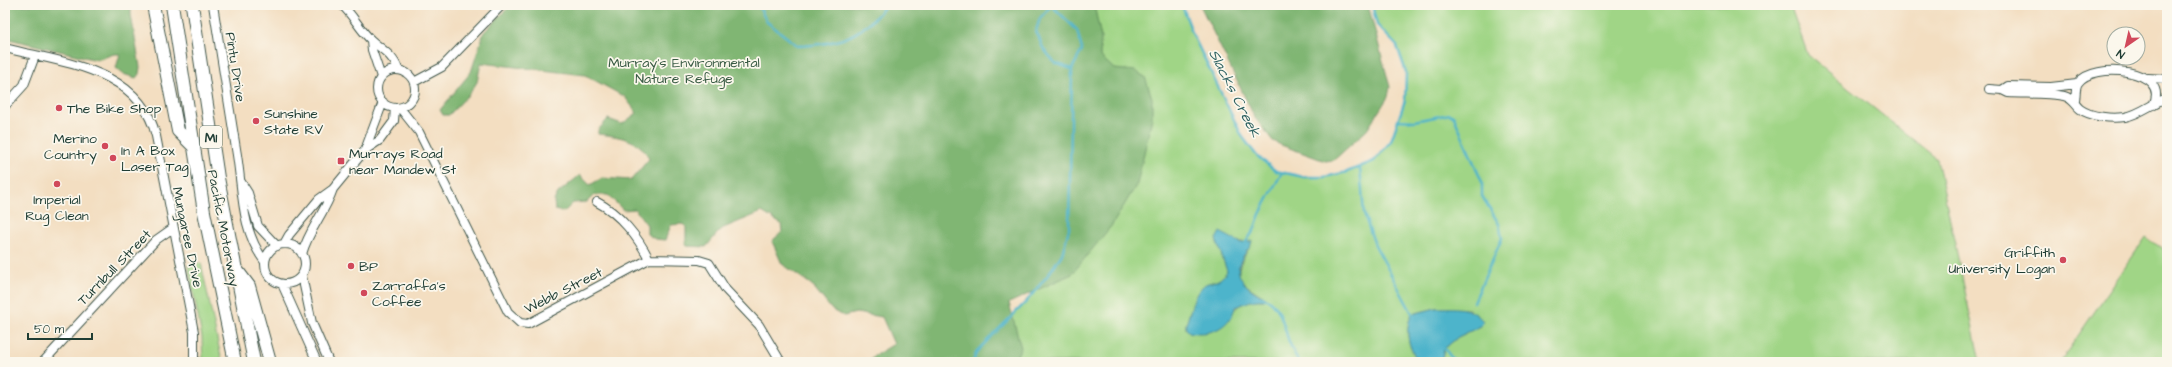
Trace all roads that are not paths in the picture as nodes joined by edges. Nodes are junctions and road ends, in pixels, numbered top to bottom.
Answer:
1 (153, 5) edge
2 (172, 5) edge
3 (192, 5) edge
4 (213, 5) edge
5 (342, 5) edge
6 (502, 5) edge
7 (371, 40) junction
8 (5, 48) edge
9 (34, 56) junction
10 (398, 70) junction
11 (381, 77) junction
12 (2146, 77) junction
13 (2167, 79) edge
14 (414, 82) junction
15 (2077, 84) junction
16 (1989, 89) dead end
17 (2002, 90) junction
18 (2167, 98) edge
19 (2075, 101) junction
20 (382, 102) junction
21 (5, 106) edge
22 (2152, 106) junction
23 (397, 108) junction
24 (193, 146) junction
25 (365, 150) junction
26 (241, 181) junction
27 (333, 189) junction
28 (597, 202) dead end
29 (173, 228) junction
30 (281, 245) junction
31 (302, 254) junction
32 (649, 259) junction
33 (265, 262) junction
34 (235, 267) junction
35 (302, 276) junction
36 (282, 284) junction
37 (43, 362) edge
38 (194, 362) edge
39 (235, 362) edge
40 (254, 362) edge
41 (270, 362) edge
42 (317, 362) edge
43 (330, 362) edge
44 (781, 362) edge

1 - 24 highway
2 - 24 highway, Pacific Motorway / M1
3 - 34 highway, Pacific Motorway / M1
4 - 26 street, Pintu Drive
5 - 7 street
6 - 14 street
7 - 10 street
7 - 11 street
8 - 9 street, Mungaree Drive
9 - 21 street
9 - 29 street, Mungaree Drive
10 - 11 street
10 - 14 street
11 - 20 street
12 - 13 street
12 - 15 street
12 - 22 street
14 - 23 street
15 - 17 street
15 - 19 street
16 - 17 street
17 - 19 street
18 - 22 street
19 - 22 street
20 - 23 street
20 - 25 street
23 - 25 street
23 - 32 street, Webb Street
24 - 39 highway, Pacific Motorway / M1
25 - 27 street
26 - 30 street, Pintu Drive
26 - 33 street, Pintu Drive
27 - 30 street
27 - 31 street
28 - 32 street
29 - 37 street, Turnbull Street
29 - 38 street, Mungaree Drive
30 - 31 street
30 - 33 street
31 - 35 street
32 - 44 street, Webb Street
33 - 36 street
34 - 40 highway, Pacific Motorway / M1
34 - 41 highway
35 - 36 street
35 - 43 street
36 - 42 street

